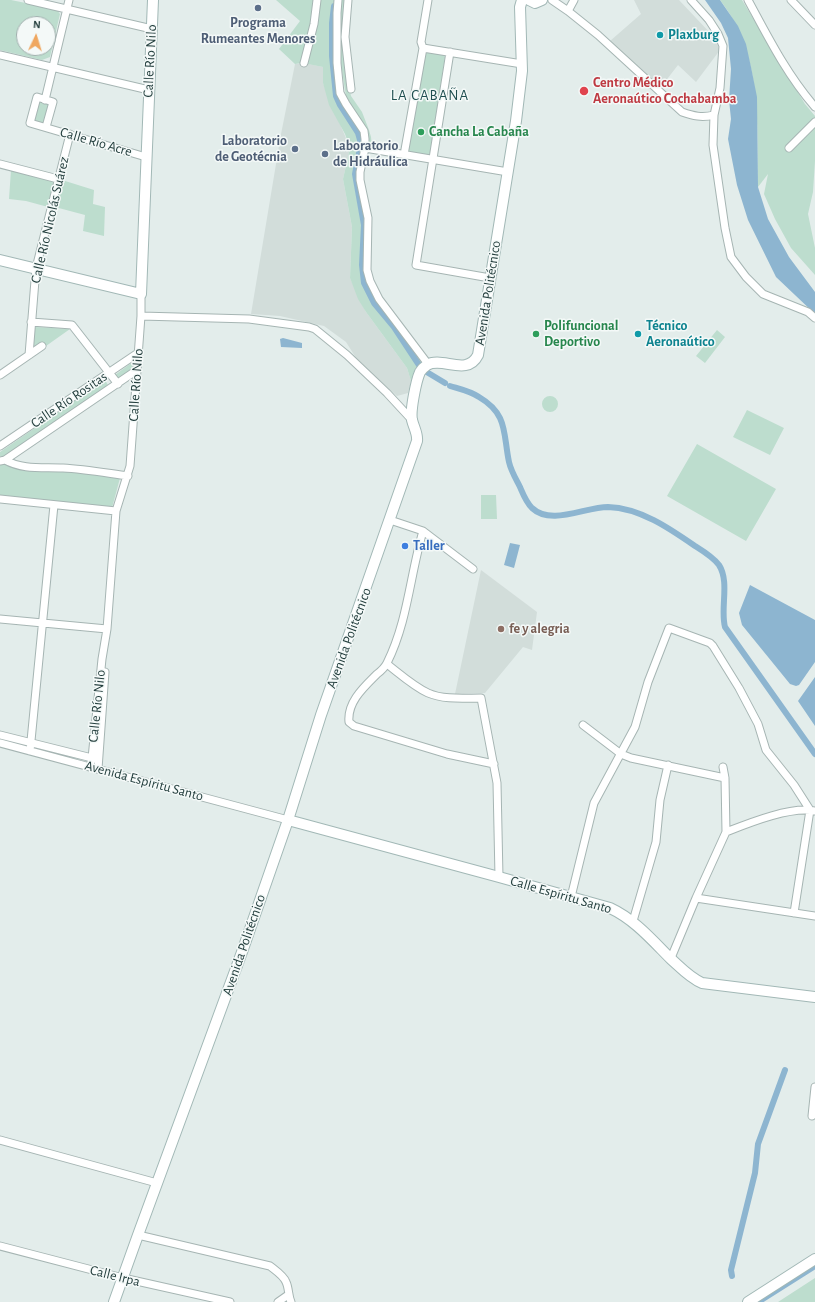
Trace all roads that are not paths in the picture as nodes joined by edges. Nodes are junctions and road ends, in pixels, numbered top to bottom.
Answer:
1 (28, 0) edge
2 (69, 0) edge
3 (153, 0) edge
4 (317, 0) edge
5 (338, 0) edge
6 (348, 0) edge
7 (428, 0) edge
8 (522, 0) edge
9 (529, 0) edge
10 (542, 0) edge
11 (552, 0) edge
12 (574, 0) edge
13 (691, 0) edge
14 (748, 0) edge
15 (790, 0) edge
16 (68, 9) junction
17 (568, 11) junction
18 (815, 25) edge
19 (152, 29) junction
20 (423, 48) junction
21 (450, 52) junction
22 (0, 55) edge
23 (304, 63) dead end
24 (522, 64) junction
25 (54, 68) junction
26 (351, 89) dead end
27 (149, 90) junction
28 (45, 100) junction
29 (815, 107) edge
30 (714, 115) junction
31 (815, 122) edge
32 (46, 127) junction
33 (70, 134) junction
34 (365, 148) junction
35 (789, 148) dead end
36 (404, 155) junction
37 (146, 157) junction
38 (433, 160) junction
39 (0, 164) edge
40 (508, 172) junction
41 (58, 179) junction
42 (0, 260) edge
43 (36, 268) junction
44 (490, 278) junction
45 (141, 294) junction
46 (141, 316) junction
47 (815, 318) edge
48 (31, 322) junction
49 (42, 346) dead end
50 (138, 353) junction
51 (29, 355) junction
52 (425, 368) junction
53 (137, 370) junction
54 (109, 372) junction
55 (0, 375) edge
56 (118, 384) junction
57 (412, 420) junction
58 (0, 446) edge
59 (2, 461) edge
60 (128, 476) junction
61 (0, 499) edge
62 (54, 505) junction
63 (116, 511) junction
64 (390, 520) junction
65 (423, 531) junction
66 (473, 569) dead end
67 (0, 619) edge
68 (43, 622) junction
69 (107, 629) junction
70 (102, 659) junction
71 (387, 664) junction
72 (583, 725) dead end
73 (0, 735) edge
74 (0, 743) edge
75 (30, 747) junction
76 (621, 754) junction
77 (92, 758) junction
78 (100, 760) junction
79 (494, 764) junction
80 (668, 765) junction
81 (90, 767) junction
82 (723, 767) dead end
83 (98, 769) junction
84 (725, 778) junction
85 (812, 810) edge
86 (288, 820) junction
87 (726, 832) junction
88 (499, 877) junction
89 (571, 897) junction
90 (696, 898) junction
91 (794, 913) junction
92 (815, 916) edge
93 (633, 921) junction
94 (671, 958) junction
95 (815, 997) edge
96 (815, 1087) edge
97 (812, 1116) dead end
98 (0, 1140) edge
99 (157, 1183) junction
100 (138, 1235) junction
101 (0, 1246) edge
102 (815, 1259) edge
103 (123, 1278) junction
104 (289, 1298) edge
105 (114, 1302) edge
106 (230, 1302) edge
107 (278, 1302) edge
108 (748, 1302) edge

1 - 16 street
2 - 16 street
3 - 19 main road, Calle Río Nilo
4 - 23 street
5 - 34 street
6 - 26 street
7 - 20 street
8 - 24 main road, Avenida Politécnico
9 - 10 main road
11 - 17 street
12 - 17 street
13 - 30 street
14 - 29 street
15 - 18 street
16 - 19 street
16 - 25 street
17 - 30 street
19 - 27 main road, Calle Río Nilo
20 - 21 street
20 - 36 street
21 - 24 street
21 - 38 street
22 - 25 street
24 - 40 main road, Avenida Politécnico
25 - 27 street
25 - 28 street
27 - 37 main road, Calle Río Nilo
28 - 32 street
28 - 32 street
30 - 47 street
31 - 35 street
32 - 33 street, Calle Río Acre
33 - 37 street, Calle Río Acre
33 - 41 street, Calle Río Nicolás Suárez
34 - 36 street
34 - 52 street
36 - 38 street
37 - 45 main road, Calle Río Nilo
38 - 40 street
38 - 44 street
39 - 41 street
40 - 44 main road, Avenida Politécnico
41 - 43 street, Calle Río Nicolás Suárez
42 - 43 main road
43 - 45 main road
43 - 48 street, Calle Río Nicolás Suárez
44 - 52 main road, Avenida Politécnico
45 - 46 street, Calle Río Nilo
46 - 50 street, Calle Río Nilo
46 - 57 street
48 - 51 street, Calle Río Nicolás Suárez
48 - 54 street
49 - 51 street
50 - 53 street, Calle Río Nilo
50 - 54 street, Calle Río Rositas
51 - 55 street
52 - 57 main road, Avenida Politécnico
53 - 56 street, Calle Río Rositas
53 - 60 street, Calle Río Nilo
54 - 56 street
54 - 58 street, Calle Río Rositas
56 - 59 street, Calle Río Rositas
57 - 64 main road, Avenida Politécnico
59 - 60 street
60 - 63 street, Calle Río Nilo
61 - 62 street
62 - 63 street
62 - 68 street
63 - 69 street, Calle Río Nilo
64 - 65 street
64 - 86 main road, Avenida Politécnico
65 - 66 street
65 - 71 street
67 - 68 street
68 - 69 street
68 - 75 street
69 - 70 street, Calle Río Nilo
70 - 77 street, Calle Río Nilo
70 - 78 street
71 - 79 street
71 - 79 street
72 - 76 street
73 - 75 street, Avenida Espíritu Santo
74 - 75 street, Avenida Espíritu Santo
75 - 77 street, Avenida Espíritu Santo
75 - 81 street, Avenida Espíritu Santo
76 - 80 street
76 - 85 street
76 - 89 street
77 - 78 street, Avenida Espíritu Santo
77 - 81 street, Calle Río Nilo
78 - 83 street
79 - 88 street
80 - 84 street
80 - 93 street
81 - 83 street, Avenida Espíritu Santo
82 - 84 street
83 - 86 street, Avenida Espíritu Santo
84 - 87 street
85 - 87 street
85 - 91 street
86 - 88 main road, Calle Espíritu Santo
86 - 99 main road, Avenida Politécnico
87 - 90 street
88 - 89 main road, Calle Espíritu Santo
89 - 93 main road, Calle Espíritu Santo
90 - 91 street
90 - 94 street
91 - 92 street
93 - 94 main road, Calle Espíritu Santo
94 - 95 main road, Calle Espíritu Santo
96 - 97 street
98 - 99 street
99 - 100 main road, Avenida Politécnico
100 - 103 main road, Avenida Politécnico
100 - 104 street
101 - 103 street, Calle Irpa
102 - 108 main road
103 - 105 main road, Avenida Politécnico
103 - 106 street, Calle Irpa
104 - 107 street

